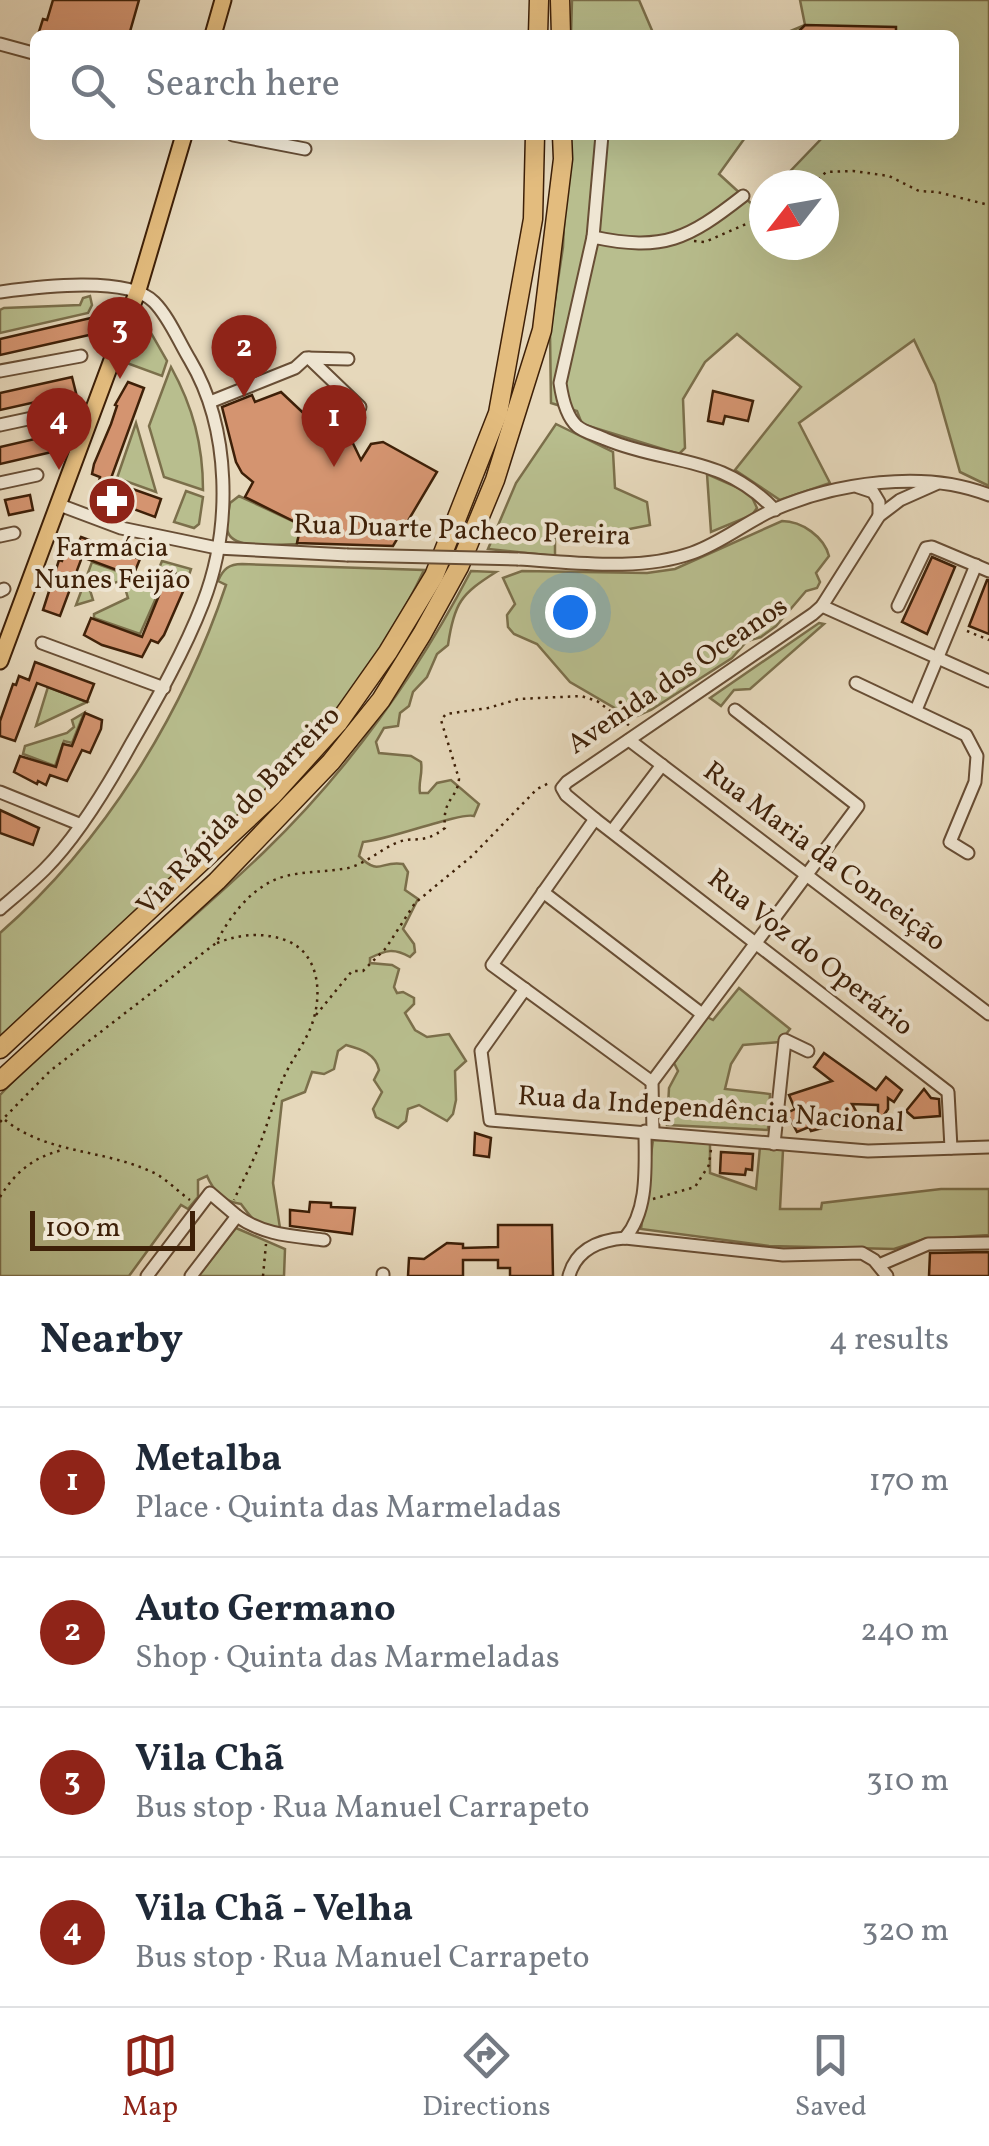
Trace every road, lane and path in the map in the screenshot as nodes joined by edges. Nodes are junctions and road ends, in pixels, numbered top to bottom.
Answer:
1 (223, 0) edge
2 (539, 0) edge
3 (560, 0) edge
4 (214, 30) edge
5 (538, 30) edge
6 (561, 30) edge
7 (0, 44) edge
8 (30, 52) edge
9 (183, 140) edge
10 (259, 140) edge
11 (536, 140) edge
12 (562, 140) edge
13 (602, 140) edge
14 (305, 149) dead end
15 (839, 172) edge
16 (743, 196) dead end
17 (989, 206) edge
18 (749, 222) edge
19 (593, 237) junction
20 (684, 237) junction
21 (138, 290) junction
22 (0, 292) edge
23 (81, 356) dead end
24 (309, 358) junction
25 (348, 359) dead end
26 (0, 372) edge
27 (210, 402) junction
28 (360, 407) dead end
29 (66, 411) dead end
30 (0, 425) edge
31 (37, 475) dead end
32 (0, 483) edge
33 (936, 484) junction
34 (854, 485) junction
35 (989, 496) edge
36 (57, 504) junction
37 (775, 510) junction
38 (879, 516) junction
39 (14, 533) dead end
40 (0, 536) edge
41 (217, 548) junction
42 (976, 566) junction
43 (989, 571) edge
44 (822, 606) junction
45 (898, 606) dead end
46 (967, 631) dead end
47 (989, 640) edge
48 (42, 643) dead end
49 (938, 658) junction
50 (0, 661) edge
51 (989, 682) edge
52 (856, 684) dead end
53 (164, 688) junction
54 (735, 710) dead end
55 (916, 710) junction
56 (634, 737) junction
57 (662, 765) junction
58 (577, 775) junction
59 (0, 792) edge
60 (595, 819) junction
61 (79, 824) junction
62 (612, 831) junction
63 (968, 853) dead end
64 (806, 875) junction
65 (543, 892) junction
66 (0, 910) edge
67 (756, 942) junction
68 (216, 943) junction
69 (525, 990) junction
70 (702, 1014) junction
71 (989, 1014) edge
72 (314, 1019) junction
73 (0, 1048) edge
74 (808, 1051) dead end
75 (0, 1081) edge
76 (652, 1082) junction
77 (1, 1120) edge
78 (649, 1131) junction
79 (712, 1138) junction
80 (774, 1144) junction
81 (989, 1146) edge
82 (951, 1148) junction
83 (64, 1150) junction
84 (0, 1197) edge
85 (642, 1200) junction
86 (198, 1208) junction
87 (233, 1214) junction
88 (267, 1232) junction
89 (625, 1238) junction
90 (324, 1240) dead end
91 (989, 1243) edge
92 (883, 1270) edge
93 (147, 1276) edge
94 (191, 1276) edge
95 (263, 1276) edge
96 (570, 1276) edge

1 - 4 main road
2 - 5 highway
3 - 6 highway
7 - 8 street
9 - 21 main road
10 - 14 street
11 - 73 highway, Via Rápida do Barreiro
12 - 75 highway, Via Rápida do Barreiro
13 - 19 street
15 - 17 path
16 - 20 street
18 - 20 path
19 - 20 street
19 - 37 street
21 - 22 street
21 - 27 street
21 - 36 main road
23 - 26 street
24 - 25 street
24 - 27 street
24 - 28 street
27 - 41 street
29 - 30 street
31 - 32 street
33 - 34 street, Rua Duarte Pacheco Pereira
33 - 35 street, Rua Duarte Pacheco Pereira
33 - 38 street, Avenida dos Oceanos
34 - 37 street, Rua Duarte Pacheco Pereira
34 - 38 street
36 - 41 street, Rua Duarte Pacheco Pereira
36 - 50 main road
37 - 41 street, Rua Duarte Pacheco Pereira, bridge
38 - 44 street, Avenida dos Oceanos
39 - 40 street
41 - 53 street
42 - 43 street
42 - 45 street
42 - 49 street
44 - 49 street
44 - 56 street, Avenida dos Oceanos
46 - 47 path
48 - 53 street
49 - 51 street
49 - 55 street
52 - 55 street
53 - 61 street
54 - 64 street
55 - 63 street
56 - 57 street, Rua Maria da Conceição
56 - 58 street, Avenida dos Oceanos
56 - 68 path
57 - 62 street
57 - 64 street, Rua Maria da Conceição
58 - 60 street, Avenida dos Oceanos
58 - 72 path
59 - 61 street
60 - 62 street, Rua Voz do Operário
60 - 65 street
61 - 66 street
62 - 67 street, Rua Voz do Operário
64 - 67 street
64 - 71 street, Rua Maria da Conceição
65 - 69 street
65 - 70 street
67 - 70 street
67 - 82 street, Rua Voz do Operário
68 - 72 path
68 - 77 path
69 - 76 street
69 - 78 street, Rua da Independência Nacional
70 - 76 street
72 - 87 path
74 - 80 street
76 - 78 street
77 - 83 path
78 - 79 street, Rua da Independência Nacional
78 - 85 street
79 - 80 street, Rua da Independência Nacional
79 - 85 path
80 - 82 street, Rua da Independência Nacional
81 - 82 street, Rua da Independência Nacional
83 - 84 path
83 - 86 path
85 - 89 street
86 - 87 street
86 - 93 street
87 - 88 street
87 - 94 street
88 - 90 street
88 - 95 path
89 - 92 street
89 - 96 street
91 - 92 street

